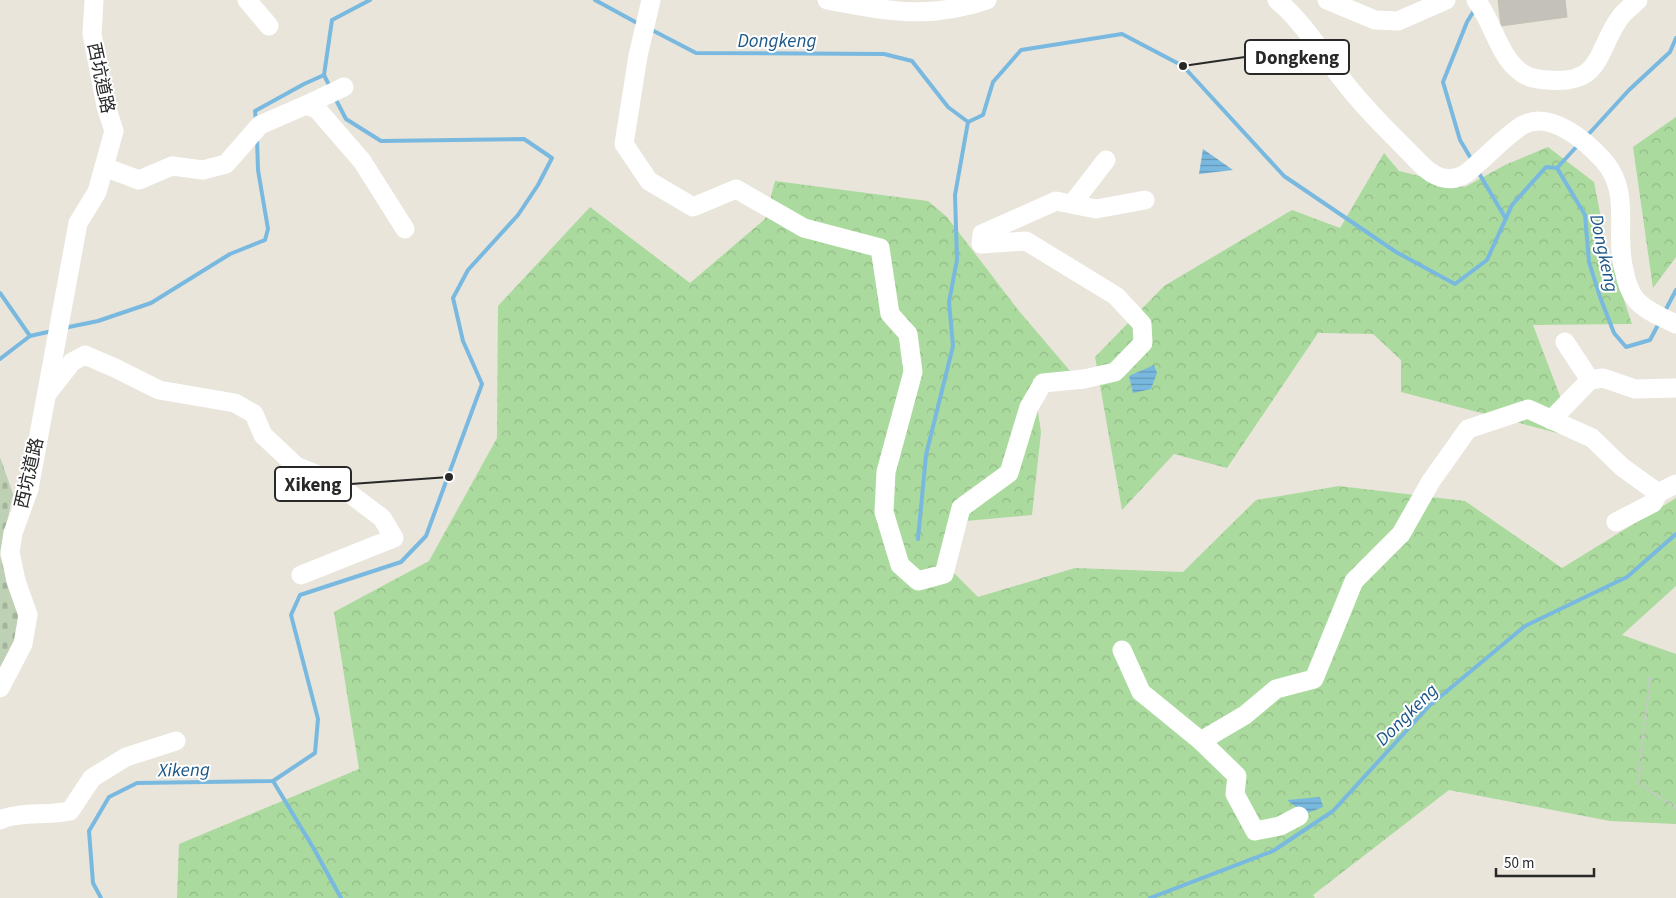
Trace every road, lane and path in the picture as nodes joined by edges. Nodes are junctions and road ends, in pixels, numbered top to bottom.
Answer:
1 (94, 0) edge
2 (247, 0) edge
3 (827, 0) edge
4 (987, 0) edge
5 (1277, 0) edge
6 (1327, 0) edge
7 (1446, 0) edge
8 (1638, 0) edge
9 (1480, 5) edge
10 (650, 7) edge
11 (269, 26) dead end
12 (344, 87) dead end
13 (306, 105) junction
14 (1106, 160) dead end
15 (104, 167) junction
16 (1145, 200) dead end
17 (1072, 204) junction
18 (405, 229) dead end
19 (1667, 320) edge
20 (1565, 342) dead end
21 (1590, 380) junction
22 (1676, 388) edge
23 (45, 397) junction
24 (1551, 420) junction
25 (1676, 484) edge
26 (1658, 492) junction
27 (1616, 522) dead end
28 (302, 575) dead end
29 (1122, 650) dead end
30 (1650, 677) dead end
31 (0, 688) edge
32 (176, 741) dead end
33 (1201, 741) junction
34 (1676, 808) edge
35 (1299, 816) dead end
36 (0, 820) edge

1 - 15 street, 西坑道路
2 - 11 street
3 - 4 street
5 - 19 street
6 - 7 street
8 - 9 street
10 - 17 street
12 - 13 street
13 - 15 street
13 - 18 street
14 - 17 street
15 - 23 street, 西坑道路
16 - 17 street
20 - 21 street
21 - 22 street
21 - 24 street
23 - 28 street
23 - 31 street, 西坑道路
24 - 26 street
24 - 33 street
25 - 26 street
26 - 27 street
29 - 33 street
30 - 34 path
32 - 36 street
33 - 35 street

